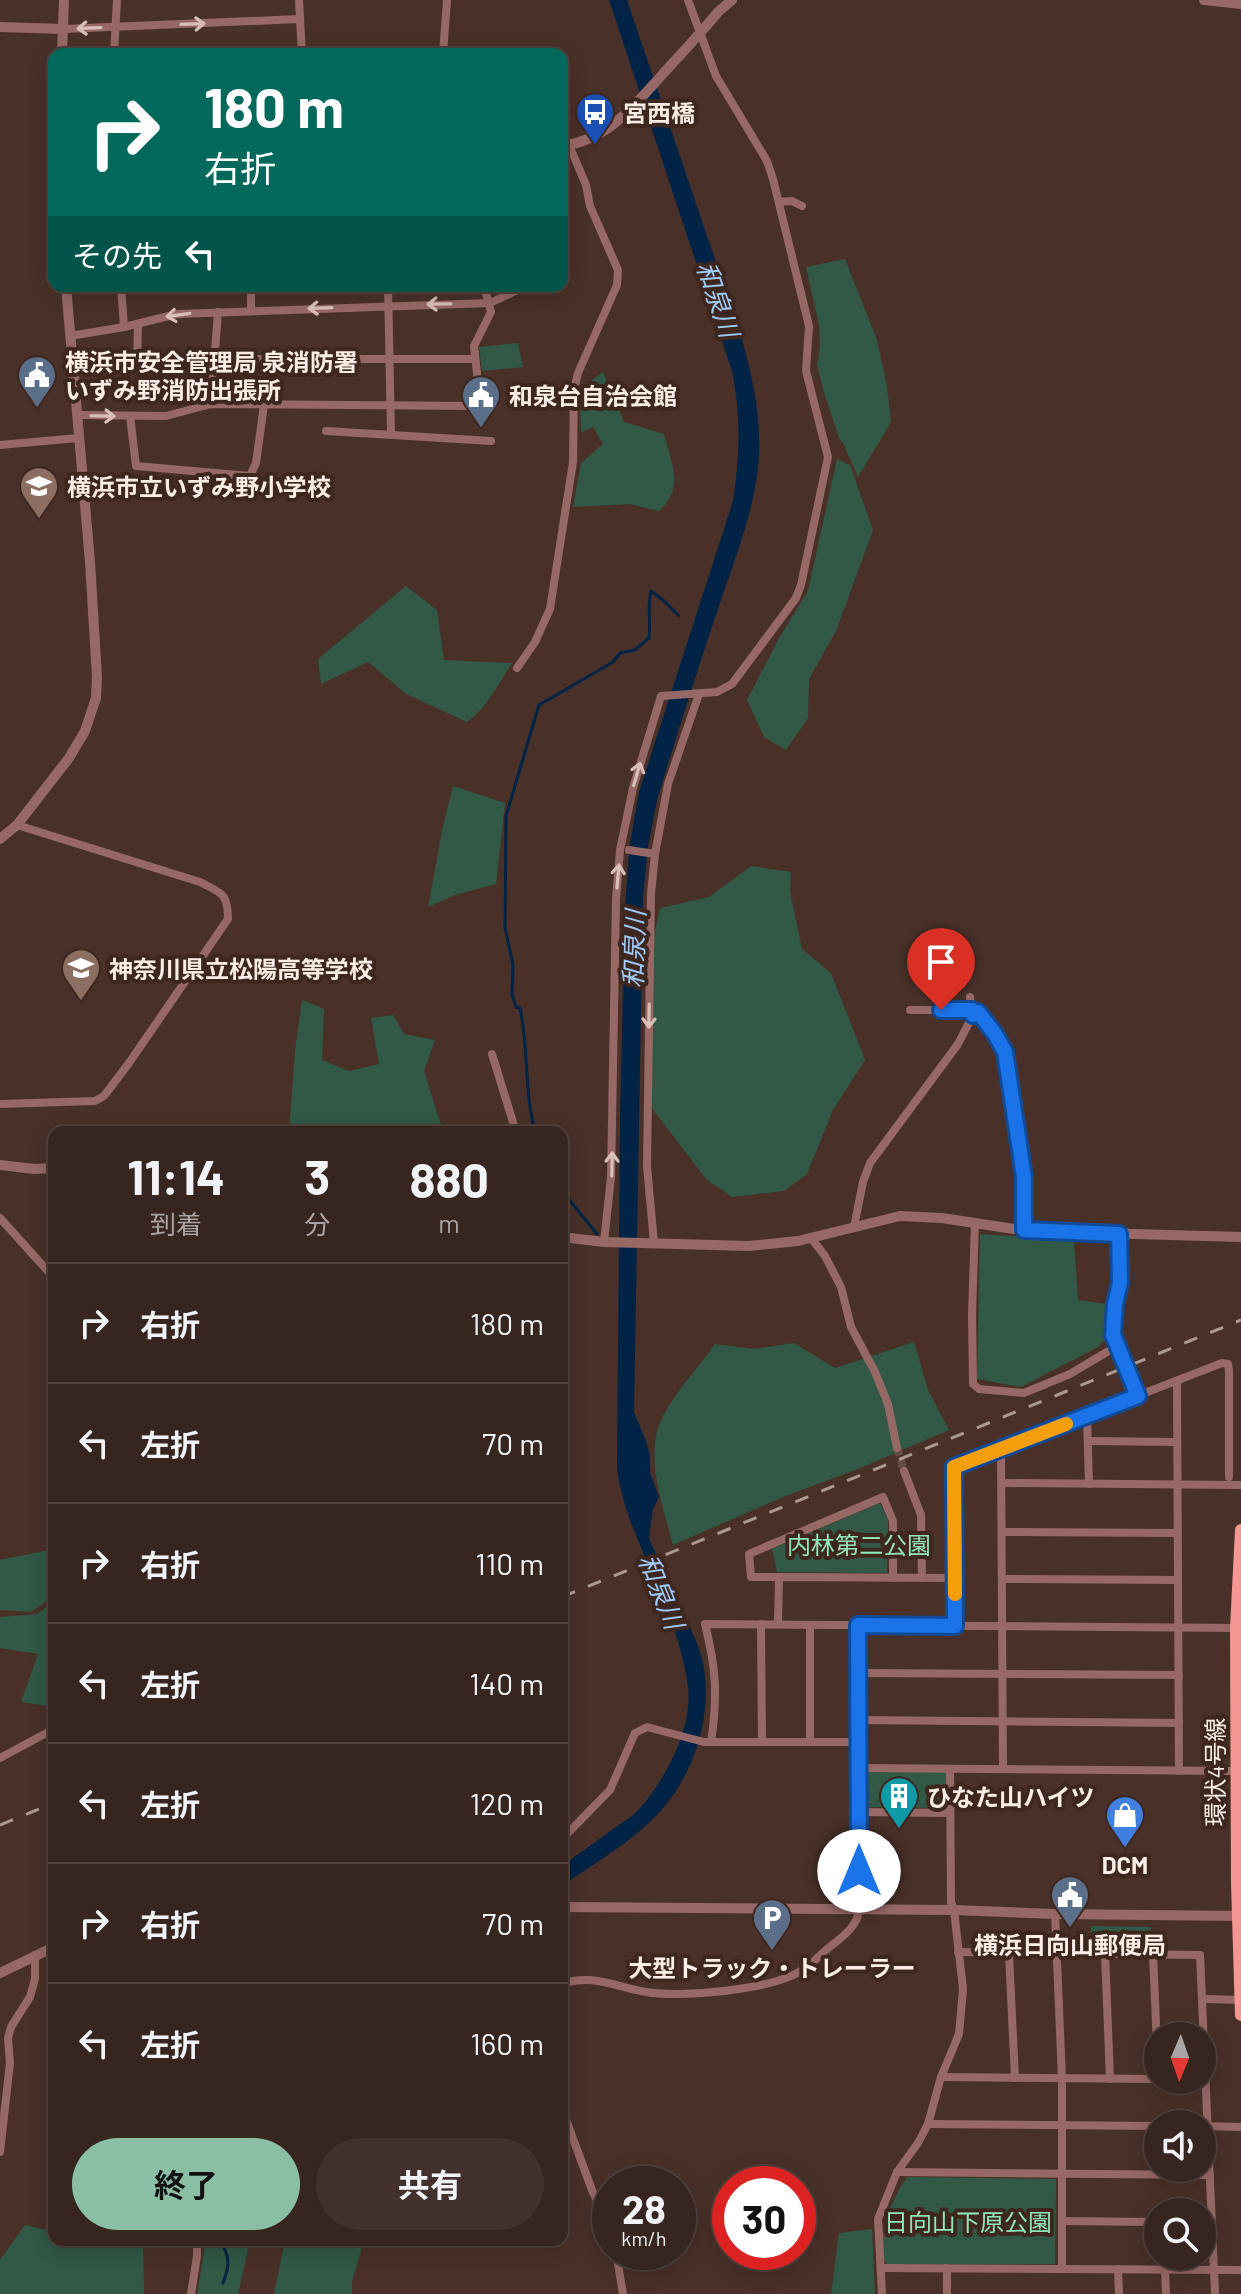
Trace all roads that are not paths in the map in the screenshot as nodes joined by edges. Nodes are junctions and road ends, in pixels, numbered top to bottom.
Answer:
1 (64, 0) edge
2 (117, 0) edge
3 (299, 0) edge
4 (447, 0) edge
5 (688, 0) edge
6 (732, 0) edge
7 (1204, 0) edge
8 (1241, 4) edge
9 (299, 19) junction
10 (0, 27) edge
11 (115, 27) junction
12 (63, 29) junction
13 (700, 33) junction
14 (62, 48) edge
15 (114, 48) edge
16 (301, 48) edge
17 (443, 48) edge
18 (568, 145) edge
19 (568, 149) edge
20 (779, 202) junction
21 (802, 206) dead end
22 (66, 292) edge
23 (121, 292) edge
24 (251, 292) edge
25 (388, 292) edge
26 (486, 292) edge
27 (513, 292) edge
28 (490, 303) junction
29 (388, 305) junction
30 (251, 311) junction
31 (218, 312) junction
32 (138, 324) junction
33 (124, 327) junction
34 (70, 336) junction
35 (215, 359) junction
36 (390, 359) junction
37 (475, 359) junction
38 (73, 371) junction
39 (211, 404) junction
40 (264, 405) junction
41 (391, 407) junction
42 (77, 415) junction
43 (130, 416) junction
44 (326, 431) dead end
45 (391, 434) junction
46 (78, 438) junction
47 (491, 441) dead end
48 (0, 445) edge
49 (517, 668) dead end
50 (693, 695) junction
51 (17, 825) junction
52 (0, 839) edge
53 (629, 850) dead end
54 (651, 853) junction
55 (970, 997) dead end
56 (910, 1010) dead end
57 (972, 1013) junction
58 (492, 1054) dead end
59 (0, 1104) edge
60 (514, 1126) edge
61 (0, 1165) edge
62 (48, 1168) edge
63 (0, 1218) edge
64 (975, 1222) junction
65 (854, 1227) junction
66 (1024, 1230) junction
67 (1119, 1234) junction
68 (1241, 1237) edge
69 (568, 1238) edge
70 (811, 1238) junction
71 (604, 1242) junction
72 (654, 1243) junction
73 (48, 1271) edge
74 (1117, 1346) junction
75 (1177, 1381) junction
76 (1138, 1396) junction
77 (1087, 1416) junction
78 (1088, 1441) junction
79 (1177, 1442) junction
80 (897, 1448) tunnel mouth
81 (1001, 1449) junction
82 (904, 1471) tunnel mouth
83 (1229, 1477) dead end
84 (1002, 1483) junction
85 (1089, 1484) junction
86 (1178, 1485) junction
87 (1241, 1485) edge
88 (1241, 1530) edge
89 (1002, 1532) junction
90 (1178, 1533) junction
91 (779, 1577) junction
92 (893, 1578) junction
93 (922, 1578) junction
94 (954, 1578) junction
95 (1002, 1579) junction
96 (1178, 1580) junction
97 (761, 1624) junction
98 (778, 1624) junction
99 (810, 1625) junction
100 (858, 1625) junction
101 (955, 1626) junction
102 (1002, 1626) junction
103 (1179, 1628) junction
104 (1236, 1628) junction
105 (858, 1673) junction
106 (1003, 1674) junction
107 (1179, 1675) junction
108 (1239, 1693) edge
109 (858, 1720) junction
110 (1003, 1721) junction
111 (1179, 1723) junction
112 (48, 1732) edge
113 (706, 1741) junction
114 (762, 1742) junction
115 (810, 1742) junction
116 (858, 1742) junction
117 (0, 1758) edge
118 (858, 1768) junction
119 (950, 1769) junction
120 (1003, 1769) junction
121 (1179, 1771) junction
122 (1236, 1771) junction
123 (859, 1812) junction
124 (950, 1813) junction
125 (568, 1833) edge
126 (568, 1907) edge
127 (859, 1909) junction
128 (954, 1910) junction
129 (1055, 1914) junction
130 (1239, 1916) edge
131 (48, 1950) edge
132 (958, 1952) junction
133 (1056, 1953) junction
134 (1009, 1954) junction
135 (1105, 1954) junction
136 (1153, 1954) junction
137 (35, 1955) junction
138 (0, 1973) edge
139 (568, 1982) edge
140 (1203, 1999) junction
141 (1241, 2000) edge
142 (1241, 2015) edge
143 (1156, 2022) edge
144 (1203, 2022) edge
145 (4, 2054) edge
146 (941, 2077) junction
147 (1015, 2078) junction
148 (1062, 2078) junction
149 (1110, 2079) junction
150 (1144, 2079) edge
151 (568, 2124) edge
152 (928, 2124) junction
153 (1062, 2125) junction
154 (1144, 2126) edge
155 (1216, 2126) edge
156 (1241, 2127) edge
157 (0, 2152) edge
158 (897, 2172) junction
159 (1062, 2174) junction
160 (1144, 2175) edge
161 (592, 2185) edge
162 (1062, 2221) junction
163 (1144, 2222) edge
164 (197, 2246) edge
165 (882, 2268) junction
166 (947, 2268) junction
167 (1062, 2269) junction
168 (1118, 2269) junction
169 (1144, 2269) edge
170 (1216, 2269) edge
171 (619, 2270) edge
172 (1165, 2270) edge
173 (1214, 2270) edge
174 (1241, 2270) edge
175 (191, 2294) edge
176 (623, 2294) edge
177 (882, 2294) edge
178 (947, 2294) edge
179 (1119, 2294) edge
180 (1166, 2294) edge
181 (1215, 2294) edge

1 - 12 street
2 - 11 street
3 - 9 street
4 - 17 street
5 - 13 street
6 - 13 street
7 - 8 street
11 -> 9 street
9 - 16 street
10 - 12 street
11 -> 12 street
11 - 15 street
12 - 14 street
13 - 18 street
13 - 20 street
19 - 49 street
20 - 21 street
20 - 50 street
22 - 34 street
23 - 33 street
24 - 30 street
25 - 29 street
26 - 28 street
27 - 28 street
28 -> 29 street
28 - 37 street
29 -> 30 street
29 - 36 street
30 - 31 street
31 -> 32 street
31 - 35 street
32 - 33 street
32 - 38 street
33 - 34 street
34 - 38 street
35 - 36 street
35 - 39 street
36 - 37 street
36 - 41 street
37 - 41 street
38 - 42 street
39 - 40 street
39 - 43 street
40 - 41 street
40 - 43 street
41 - 45 street
42 -> 43 street
42 - 46 street
44 - 45 street
45 - 47 street
46 - 48 street
46 - 51 street
50 - 54 street
71 -> 50 street
51 - 52 street
51 - 59 street
53 - 54 street
54 -> 72 street
55 - 57 street
56 - 57 street
57 - 65 street
57 - 66 street
58 - 60 street
61 - 62 street
63 - 73 street
64 - 65 street
64 - 66 street
64 - 74 street
65 - 70 street
66 - 67 street
67 - 68 street
67 - 74 street
69 - 71 street
70 - 72 street
70 - 80 street
71 - 72 street
74 - 76 street, bridge
75 - 76 street
75 - 79 street
75 - 83 street
76 - 77 street
77 - 78 street
77 - 81 street
78 - 79 street
78 - 85 street
79 - 86 street
81 - 84 street
81 - 94 street
82 - 93 street
84 - 85 street
84 - 89 street
85 - 86 street
86 - 87 street
86 - 90 street
88 - 104 main road, 環状4号線
89 - 90 street
89 - 95 street
90 - 96 street
91 - 92 street
91 - 92 street
91 - 98 street
92 - 93 street
93 - 94 street
94 - 101 street
95 - 96 street
95 - 102 street
96 - 103 street
97 - 98 street
97 - 113 street
97 - 114 street
98 - 99 street
99 - 100 street
99 - 115 street
100 - 101 street
100 - 105 street
101 - 102 street
102 - 103 street
102 - 106 street
103 - 104 street
103 - 107 street
104 - 108 main road, 環状4号線
105 - 106 street
105 - 109 street
106 - 107 street
106 - 110 street
107 - 111 street
108 - 122 main road, 環状4号線
109 - 110 street
109 - 116 street
110 - 111 street
110 - 120 street
111 - 121 street
112 - 117 street
113 - 114 street
113 - 125 street
114 - 115 street
115 - 116 street
116 - 118 street
118 - 119 street
118 - 123 street
119 - 120 street
119 - 124 street
120 - 121 street
121 - 122 street
122 - 130 main road, 環状4号線
123 - 124 street
123 - 127 street
124 - 128 street
126 - 127 street
127 - 128 street
127 - 139 street
128 - 129 street
128 - 132 street
129 - 130 street
129 - 133 street
130 - 141 main road, 環状4号線
131 - 137 street
132 - 134 street
132 - 146 street
133 - 134 street
133 - 135 street
133 - 148 street
134 - 147 street
135 - 136 street
135 - 149 street
136 - 140 street
136 - 143 street
137 - 138 street
137 - 145 street
140 - 141 street
140 - 144 street
141 - 142 main road, 環状4号線
145 - 157 street
146 - 147 street
146 - 152 street
147 - 148 street
148 - 149 street
148 - 153 street
149 - 150 street
151 - 161 street
152 - 153 street
152 - 158 street
153 - 154 street
153 - 159 street
155 - 156 street
158 - 159 street
158 - 165 street
159 - 160 street
159 - 162 street
162 - 163 street
162 - 167 street
164 - 175 street
165 - 166 street
165 - 177 street
166 - 167 street
166 - 178 street
167 - 168 street
168 - 169 street
168 - 179 street
170 - 174 street
171 - 176 street
172 - 180 street
173 - 181 street

